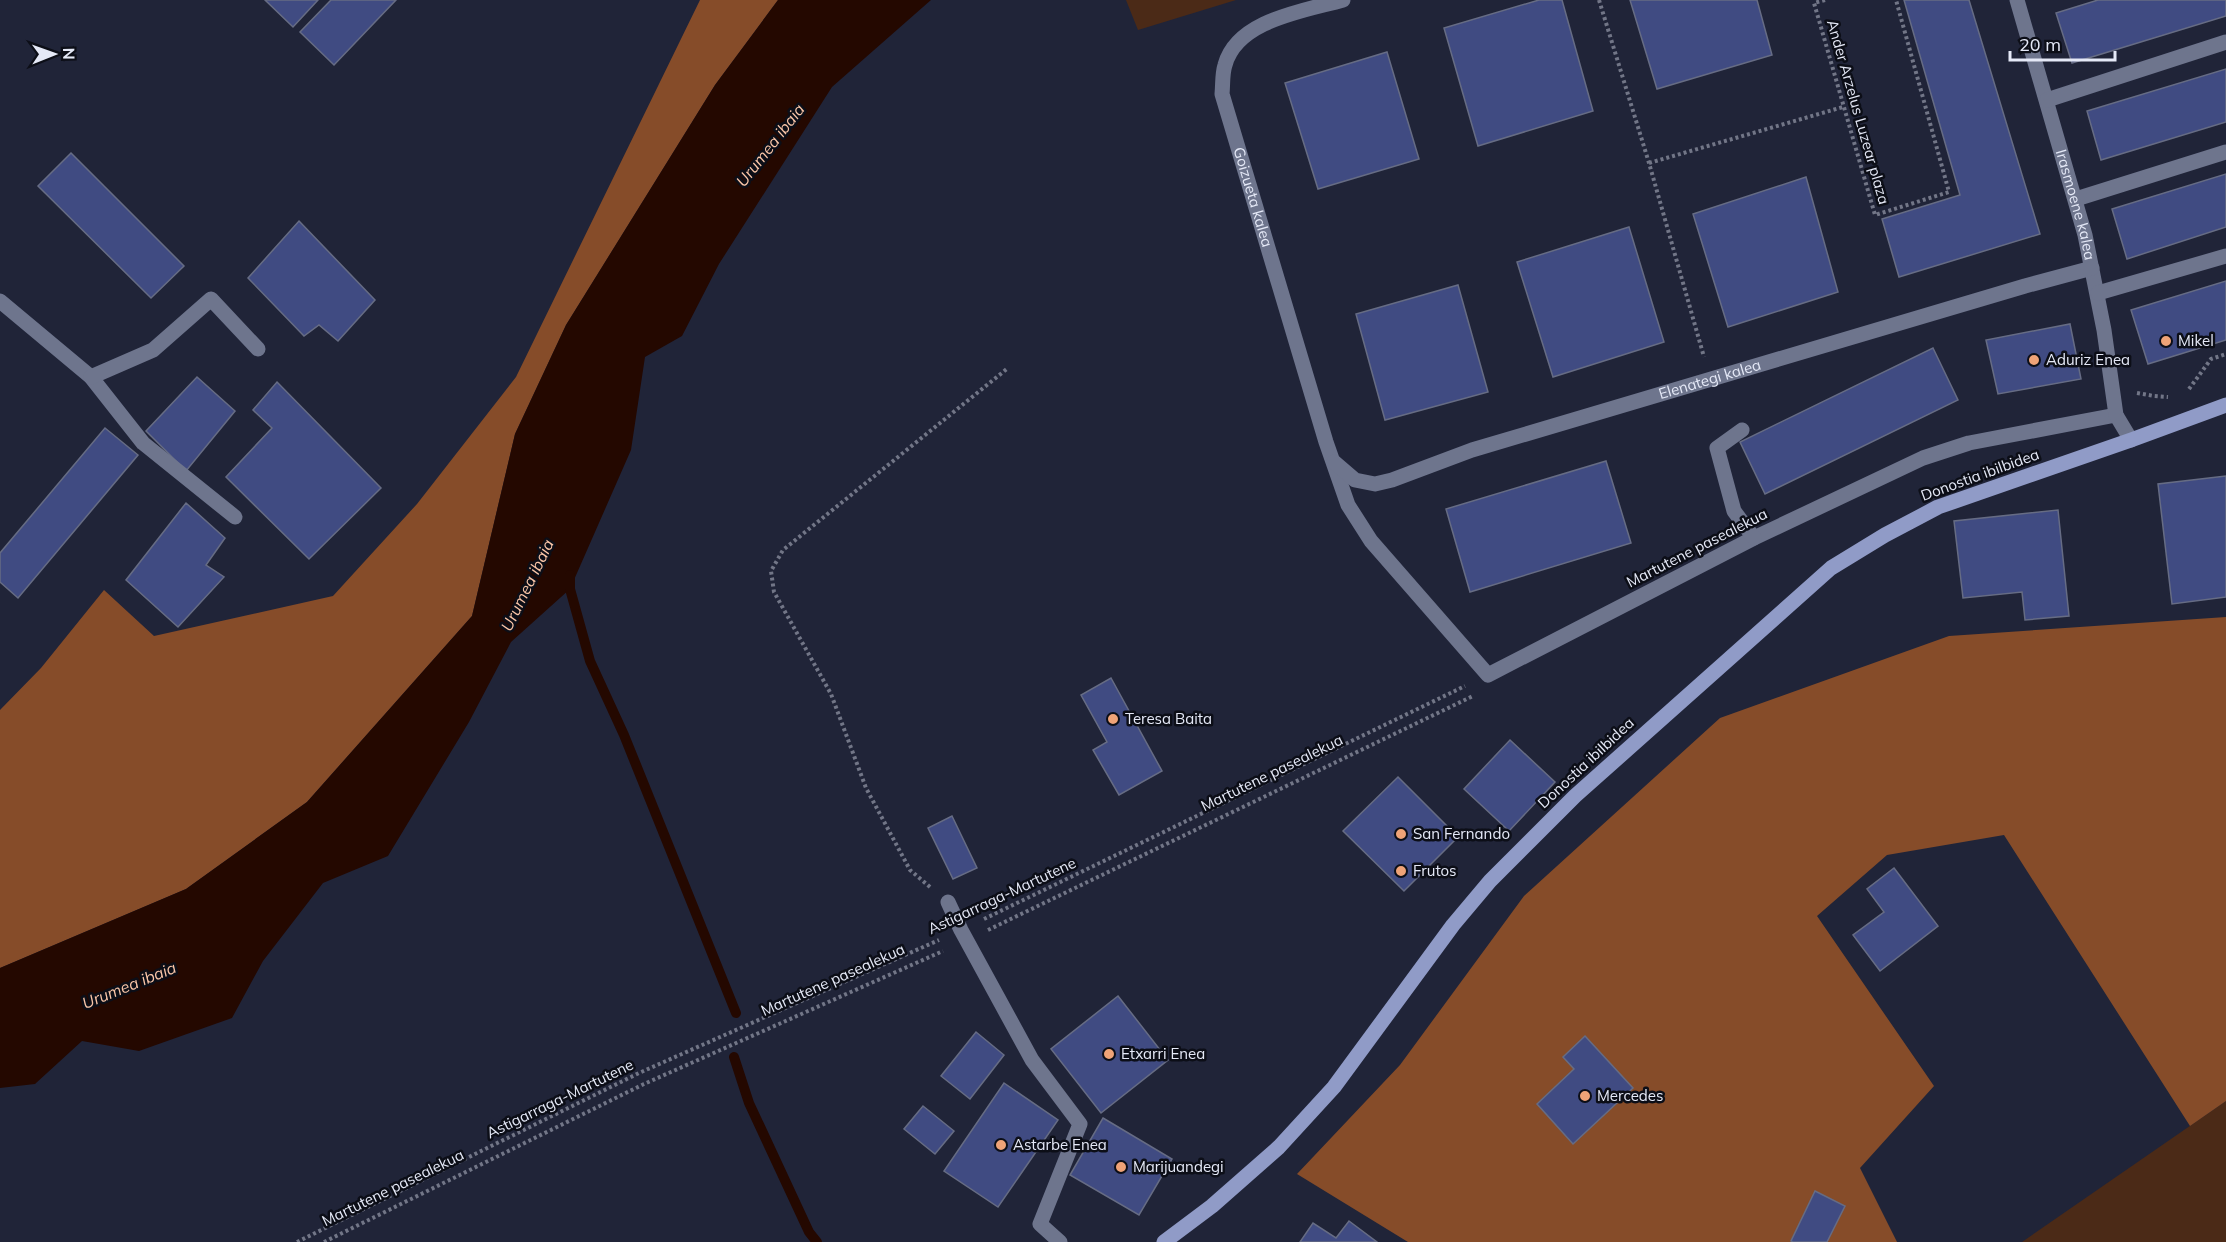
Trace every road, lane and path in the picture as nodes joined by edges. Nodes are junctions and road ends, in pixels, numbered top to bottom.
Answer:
1 (1343, 0) edge
2 (1599, 0) edge
3 (1825, 0) edge
4 (1896, 0) edge
5 (2017, 0) edge
6 (2226, 42) edge
7 (2047, 100) junction
8 (1843, 107) junction
9 (2226, 152) edge
10 (1649, 163) junction
11 (2076, 199) junction
12 (2226, 256) edge
13 (2092, 268) junction
14 (2098, 293) junction
15 (0, 302) edge
16 (258, 349) dead end
17 (2226, 354) edge
18 (1008, 368) dead end
19 (91, 377) junction
20 (1711, 381) junction
21 (2112, 392) junction
22 (2182, 393) dead end
23 (2174, 395) dead end
24 (2226, 405) edge
25 (2116, 415) junction
26 (1742, 430) dead end
27 (2131, 440) junction
28 (1334, 462) junction
29 (235, 517) dead end
30 (1754, 538) junction
31 (1488, 675) junction
32 (948, 902) joint
33 (963, 935) junction
34 (297, 1242) edge
35 (324, 1242) edge
36 (1060, 1242) edge
37 (1164, 1242) edge

1 - 28 street, Goizueta kalea
2 - 10 path
3 - 8 path, Ander Arzelus Luzear plaza
4 - 8 path, Ander Arzelus Luzear plaza
5 - 7 street, Irasmoene kalea
6 - 7 street
7 - 11 street, Irasmoene kalea
8 - 10 path
9 - 11 street
10 - 20 path
11 - 13 street, Irasmoene kalea
12 - 14 street
13 - 14 street, Irasmoene kalea
13 - 20 street, Elenategi kalea
14 - 21 street, Irasmoene kalea
15 - 19 street
16 - 19 street
17 - 22 path
18 - 32 path
19 - 29 street
20 - 28 street, Elenategi kalea
21 - 23 path
21 - 25 street, Irasmoene kalea
24 - 27 main road
25 - 27 street
25 - 30 street, Martutene pasealekua
26 - 30 street
27 - 37 main road, Donostia ibilbidea
28 - 31 street, Goizueta kalea
30 - 31 street, Martutene pasealekua
31 - 33 path, Astigarraga-Martutene
31 - 33 path, Martutene pasealekua
32 - 33 street
33 - 34 path, Astigarraga-Martutene
33 - 35 path, Martutene pasealekua
33 - 36 street

